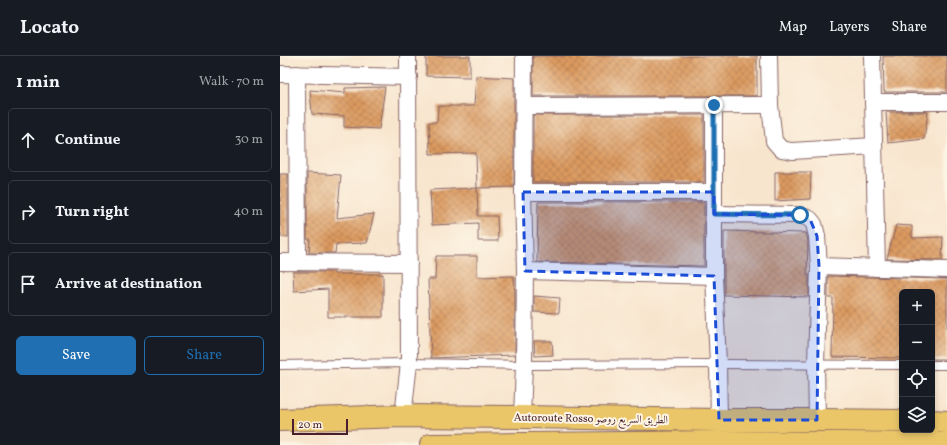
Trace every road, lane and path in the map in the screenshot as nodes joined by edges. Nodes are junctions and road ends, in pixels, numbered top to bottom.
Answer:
1 (408, 56) edge
2 (524, 56) edge
3 (769, 56) edge
4 (872, 56) edge
5 (280, 74) edge
6 (297, 74) junction
7 (409, 77) junction
8 (873, 102) junction
9 (947, 102) edge
10 (714, 105) junction
11 (770, 105) junction
12 (524, 106) junction
13 (874, 146) junction
14 (523, 192) junction
15 (714, 192) junction
16 (714, 214) junction
17 (280, 262) edge
18 (298, 262) junction
19 (409, 263) junction
20 (819, 266) junction
21 (877, 268) junction
22 (947, 270) edge
23 (525, 271) junction
24 (714, 276) junction
25 (409, 363) junction
26 (718, 364) junction
27 (816, 364) junction
28 (280, 365) edge
29 (524, 365) junction
30 (899, 365) edge
31 (935, 365) edge
32 (947, 365) edge
33 (404, 416) junction
34 (522, 417) junction
35 (280, 420) edge
36 (719, 420) junction
37 (817, 420) junction
38 (899, 421) edge
39 (935, 421) edge
40 (947, 422) edge
41 (947, 444) edge
42 (431, 445) edge

1 - 7 street
2 - 12 street
3 - 11 street
4 - 8 street
5 - 6 street
6 - 7 street
6 - 18 street
7 - 19 street
8 - 9 street
8 - 13 street
10 - 11 street
10 - 12 street
10 - 15 street
11 - 13 street
12 - 14 street
13 - 21 street
14 - 15 street
14 - 23 street
15 - 16 street
16 - 20 street
16 - 24 street
17 - 18 street
18 - 19 street
19 - 25 street
20 - 21 street
20 - 27 street
21 - 22 street
23 - 24 street
23 - 29 street
24 - 26 street
25 - 28 lane
25 - 29 lane
25 - 33 street
26 - 27 lane
26 - 29 lane
26 - 36 street
27 - 30 lane
27 - 37 street
29 - 34 street
31 - 32 lane
33 - 34 highway, Autoroute Rosso الطريق السريع روصو
33 - 35 highway, Autoroute Rosso الطريق السريع روصو
34 - 36 highway, Autoroute Rosso الطريق السريع روصو
36 - 37 highway, Autoroute Rosso الطريق السريع روصو
37 - 38 highway, Autoroute Rosso الطريق السريع روصو
39 - 40 highway
41 - 42 highway

